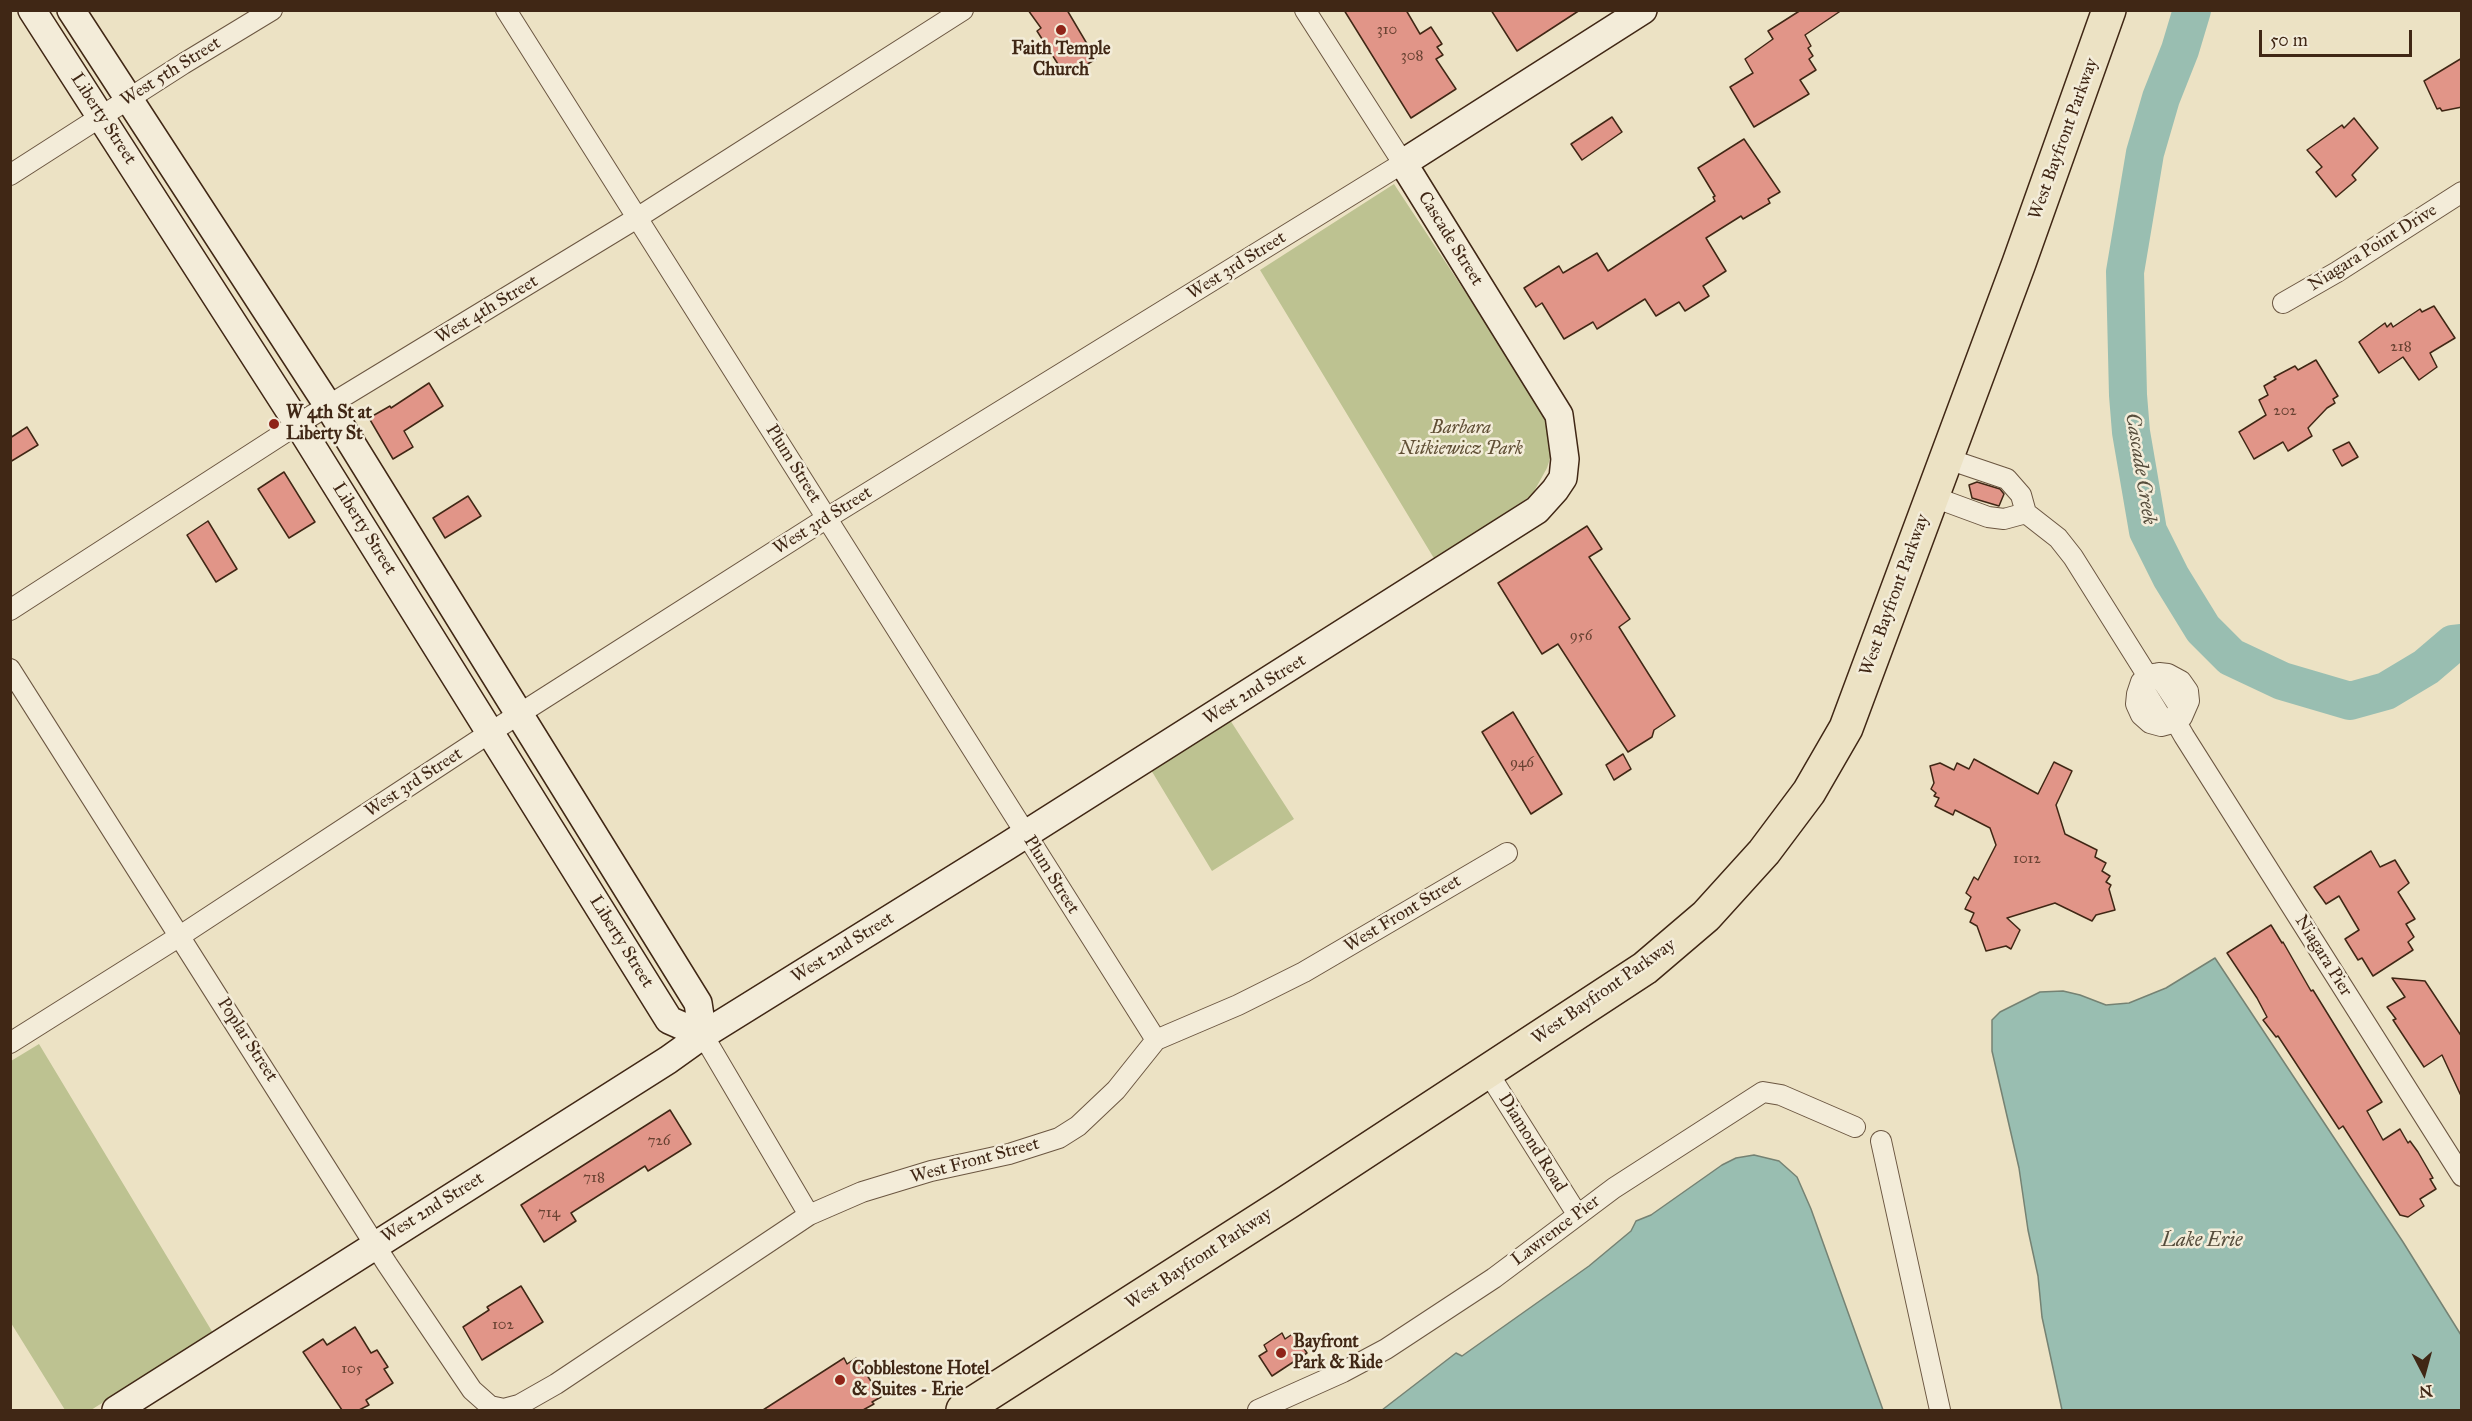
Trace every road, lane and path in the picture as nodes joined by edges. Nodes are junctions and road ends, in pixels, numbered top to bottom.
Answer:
1 (32, 10) edge
2 (71, 10) edge
3 (272, 10) edge
4 (506, 10) edge
5 (963, 10) edge
6 (1305, 10) edge
7 (1643, 10) edge
8 (2109, 10) edge
9 (130, 98) junction
10 (102, 116) junction
11 (1403, 163) junction
12 (10, 175) edge
13 (2462, 192) edge
14 (637, 218) junction
15 (2283, 303) dead end
16 (329, 407) junction
17 (298, 424) junction
18 (1945, 458) junction
19 (1563, 478) joint
20 (1931, 496) junction
21 (2026, 513) junction
22 (828, 518) junction
23 (10, 610) edge
24 (10, 669) edge
25 (2147, 675) junction
26 (518, 715) junction
27 (2180, 729) junction
28 (491, 732) junction
29 (1025, 834) junction
30 (1508, 853) dead end
31 (180, 936) junction
32 (704, 1035) junction
33 (1156, 1040) junction
34 (10, 1043) edge
35 (1487, 1071) junction
36 (1855, 1127) dead end
37 (1881, 1141) dead end
38 (2462, 1176) edge
39 (1577, 1214) junction
40 (809, 1215) junction
41 (375, 1245) junction
42 (490, 1406) joint
43 (116, 1410) edge
44 (963, 1410) edge
45 (1258, 1410) edge
46 (1940, 1410) edge

1 - 10 street, Liberty Street
2 - 9 street, Liberty Street
3 - 9 street, West 5th Street
4 - 14 street, Plum Street
5 - 14 street, West 4th Street
6 - 11 street, Cascade Street
7 - 11 street, West 3rd Street
8 - 18 highway, West Bayfront Parkway
9 - 10 street, West 5th Street
9 - 16 street, Liberty Street
10 - 12 street, West 5th Street
10 - 17 street, Liberty Street
11 - 19 street, Cascade Street
11 - 22 street, West 3rd Street
13 - 15 street, Niagara Point Drive
14 - 16 street, West 4th Street
14 - 22 street, Plum Street
16 - 17 street, West 4th Street
16 - 26 street, Liberty Street
17 - 23 street, West 4th Street
17 - 28 street, Liberty Street
18 - 20 highway, West Bayfront Parkway
18 - 21 street
19 - 29 street, West 2nd Street
20 - 21 street
20 - 35 highway, West Bayfront Parkway
21 - 25 street
22 - 26 street, West 3rd Street
22 - 29 street, Plum Street
24 - 31 street, Poplar Street
25 - 27 street, Niagara Pier
25 - 27 street
26 - 28 street, West 3rd Street
26 - 32 street, Liberty Street
27 - 38 street, Niagara Pier
28 - 31 street, West 3rd Street
28 - 32 street, Liberty Street
29 - 32 street, West 2nd Street
29 - 33 street, Plum Street
30 - 33 street, West Front Street
31 - 34 street, West 3rd Street
31 - 41 street, Poplar Street
32 - 40 street, Liberty Street
32 - 41 street, West 2nd Street
33 - 40 street, West Front Street
35 - 39 street, Diamond Road
35 - 44 highway, West Bayfront Parkway
36 - 39 street, Lawrence Pier
37 - 46 street
39 - 45 street, Lawrence Pier
40 - 42 street, West Front Street
41 - 42 street, Poplar Street
41 - 43 street, West 2nd Street

